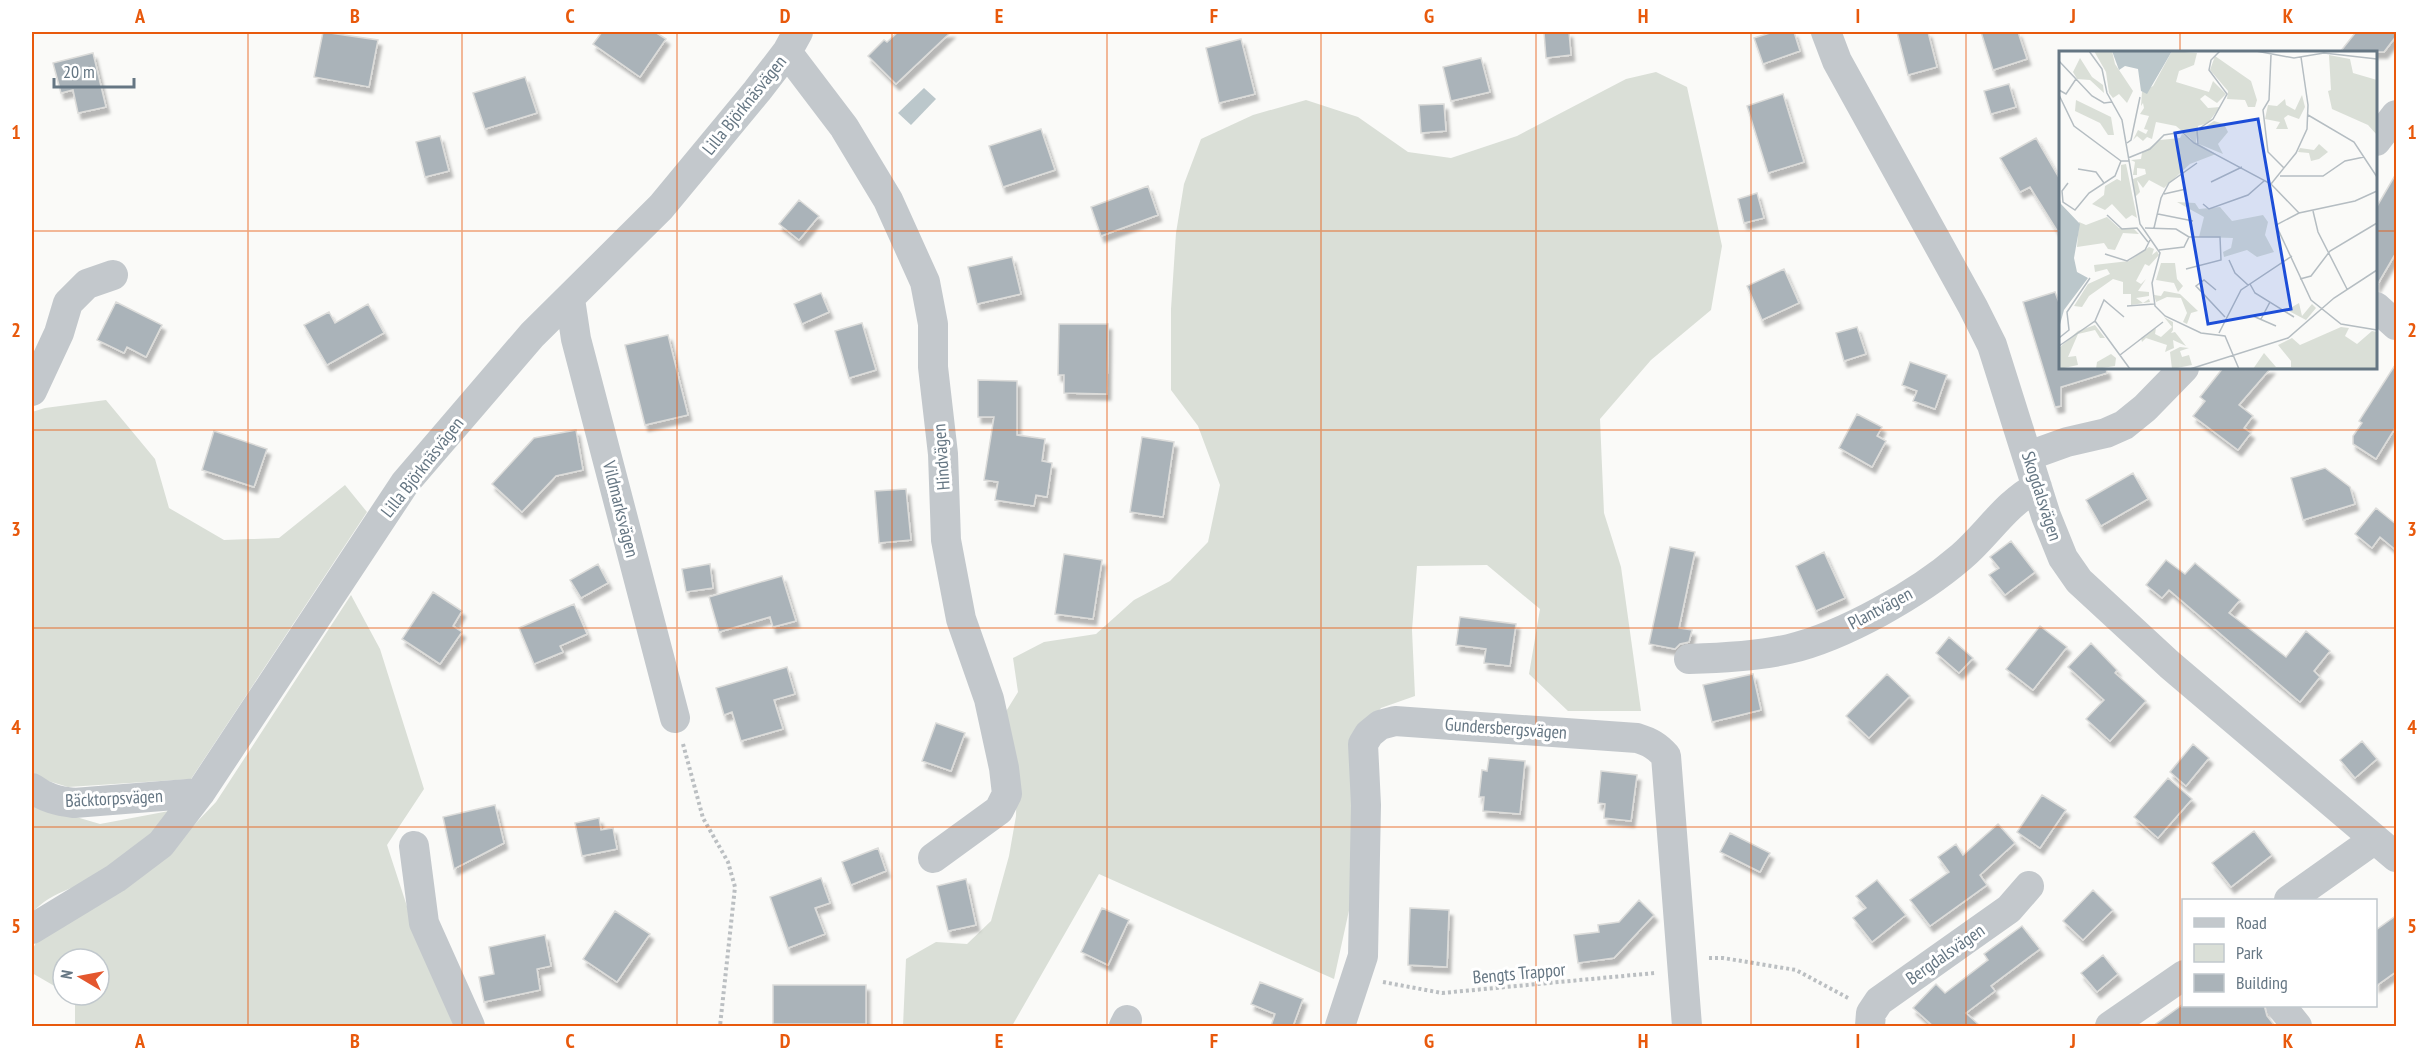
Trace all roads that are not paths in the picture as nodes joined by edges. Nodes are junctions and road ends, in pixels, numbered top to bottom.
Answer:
1 (1826, 32) edge
2 (793, 42) edge
3 (2397, 115) edge
4 (2377, 140) edge
5 (113, 275) dead end
6 (570, 299) junction
7 (2377, 308) edge
8 (2397, 325) edge
9 (2183, 369) edge
10 (32, 391) edge
11 (2028, 456) junction
12 (2037, 487) junction
13 (1689, 658) dead end
14 (675, 718) road end
15 (32, 788) edge
16 (200, 793) junction
17 (414, 846) dead end
18 (2386, 848) edge
19 (933, 858) dead end
20 (2029, 886) dead end
21 (2291, 899) edge
22 (32, 929) edge
23 (2182, 976) edge
24 (2283, 1007) edge
25 (1871, 1019) edge
26 (470, 1026) edge
27 (1340, 1026) edge
28 (1687, 1026) edge
29 (2110, 1026) edge
30 (2297, 1026) edge

1 - 11 street, Skogdalsvägen
2 - 6 street, Lilla Björknäsvägen
2 - 19 street, Hindvägen
3 - 4 street
5 - 10 street
6 - 14 street, Vildmarksvägen
6 - 16 street, Lilla Björknäsvägen
7 - 8 street
9 - 11 street
11 - 12 street, Skogdalsvägen
12 - 13 street, Plantvägen
12 - 18 street, Skogdalsvägen
15 - 16 street, Bäcktorpsvägen
16 - 22 street, Lilla Björknäsvägen
17 - 26 street
18 - 21 street
20 - 25 street, Bergdalsvägen
23 - 29 street
24 - 30 street
27 - 28 street, Gundersbergsvägen

